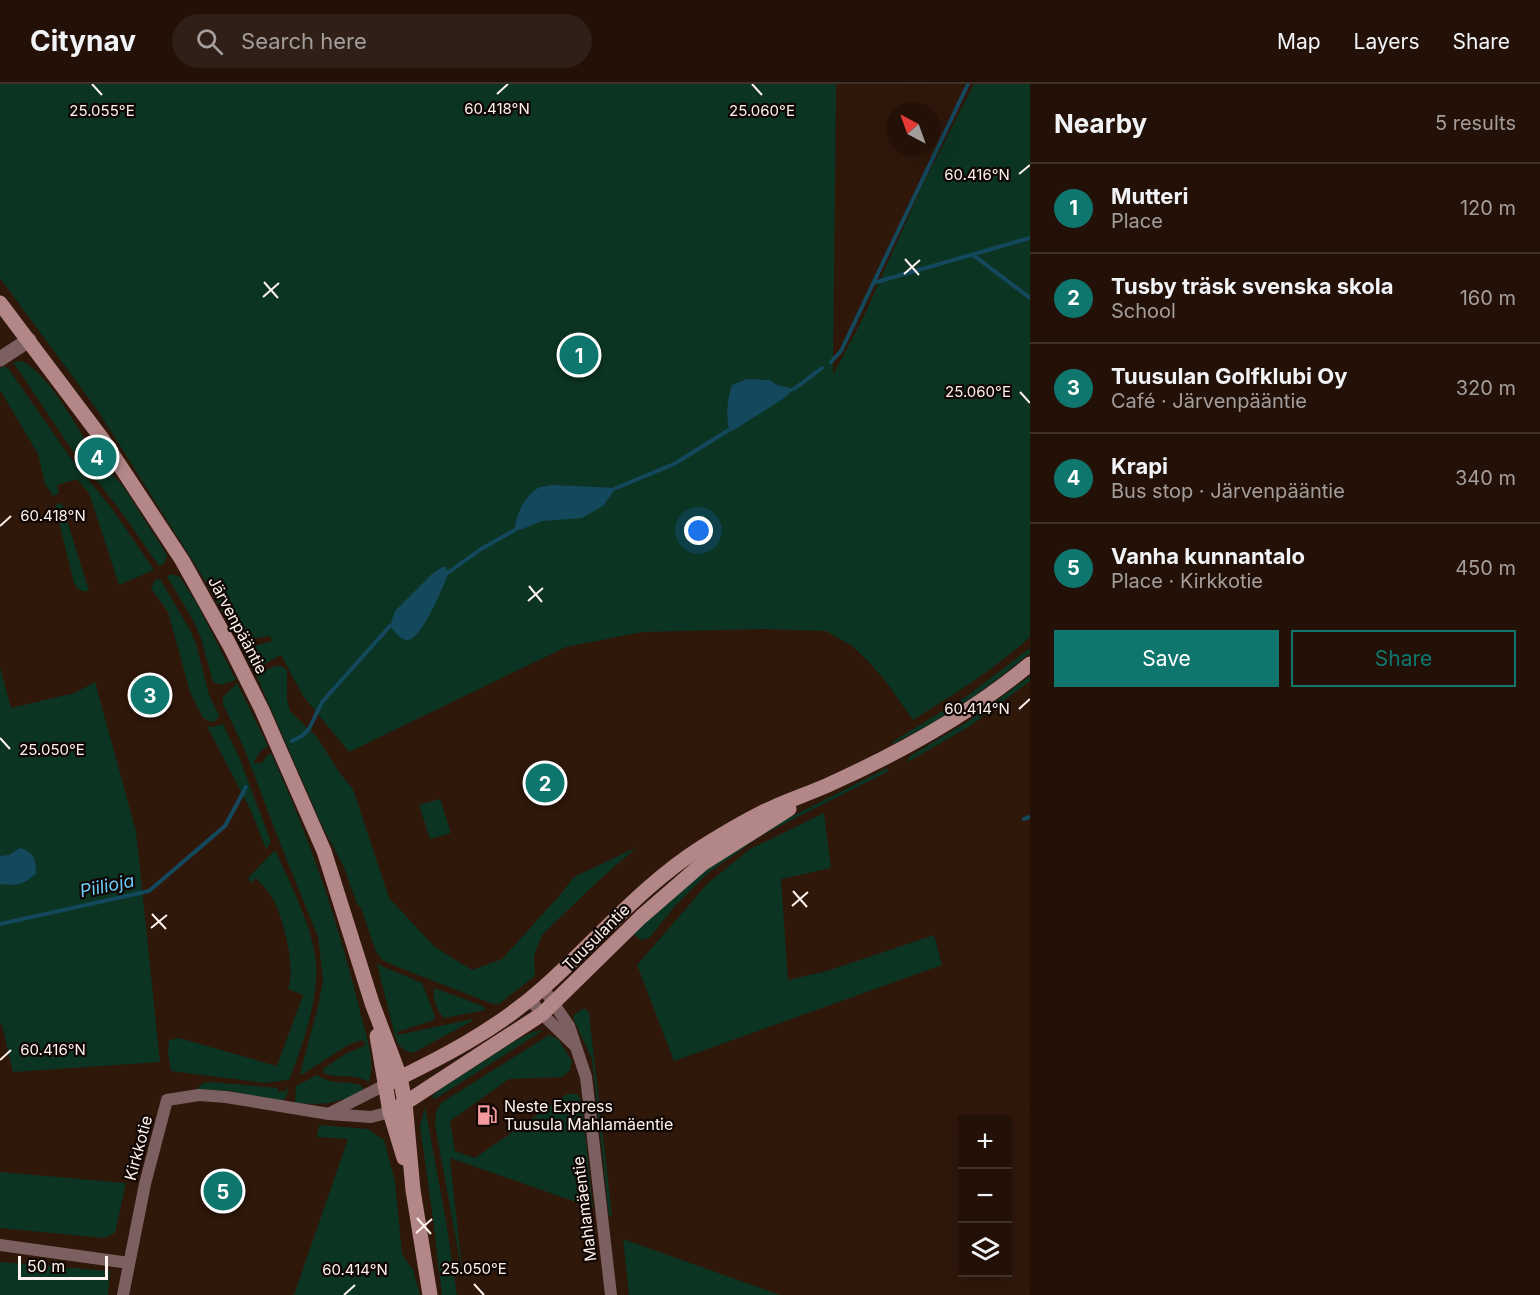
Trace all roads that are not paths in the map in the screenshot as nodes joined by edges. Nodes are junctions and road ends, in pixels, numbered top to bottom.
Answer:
1 (0, 303) edge
2 (29, 340) junction
3 (0, 359) edge
4 (1030, 664) edge
5 (827, 786) junction
6 (543, 988) junction
7 (530, 999) junction
8 (372, 1003) junction
9 (555, 1003) junction
10 (542, 1014) junction
11 (578, 1049) junction
12 (400, 1077) junction
13 (385, 1085) junction
14 (405, 1104) junction
15 (390, 1112) junction
16 (329, 1114) junction
17 (413, 1190) junction
18 (0, 1245) edge
19 (129, 1263) junction
20 (123, 1295) edge
21 (430, 1295) edge
22 (611, 1295) edge

1 - 2 main road, Järvenpääntie
2 - 3 street
2 - 8 main road, Järvenpääntie
4 - 5 main road, Tuusulantie
5 - 6 main road, Tuusulantie
5 - 9 main road, Tuusulantie
6 - 7 main road, Tuusulantie
6 - 9 street, Mahlamäentie
7 - 10 street
7 - 12 main road, Tuusulantie
8 - 12 main road, Järvenpääntie
8 - 13 main road, Järvenpääntie
9 - 10 main road, Tuusulantie
9 - 11 street, Mahlamäentie
10 - 11 street
10 - 14 main road, Tuusulantie
11 - 22 street, Mahlamäentie
12 - 13 main road, Tuusulantie
12 - 14 main road, Järvenpääntie
13 - 15 main road, Järvenpääntie
13 - 16 street
14 - 15 main road, Tuusulantie
14 - 17 main road, Järvenpääntie
15 - 16 street, Kirkkotie
15 - 17 main road, Järvenpääntie
16 - 19 street, Kirkkotie
17 - 21 main road, Järvenpääntie
18 - 19 street
19 - 20 street, Kirkkotie

